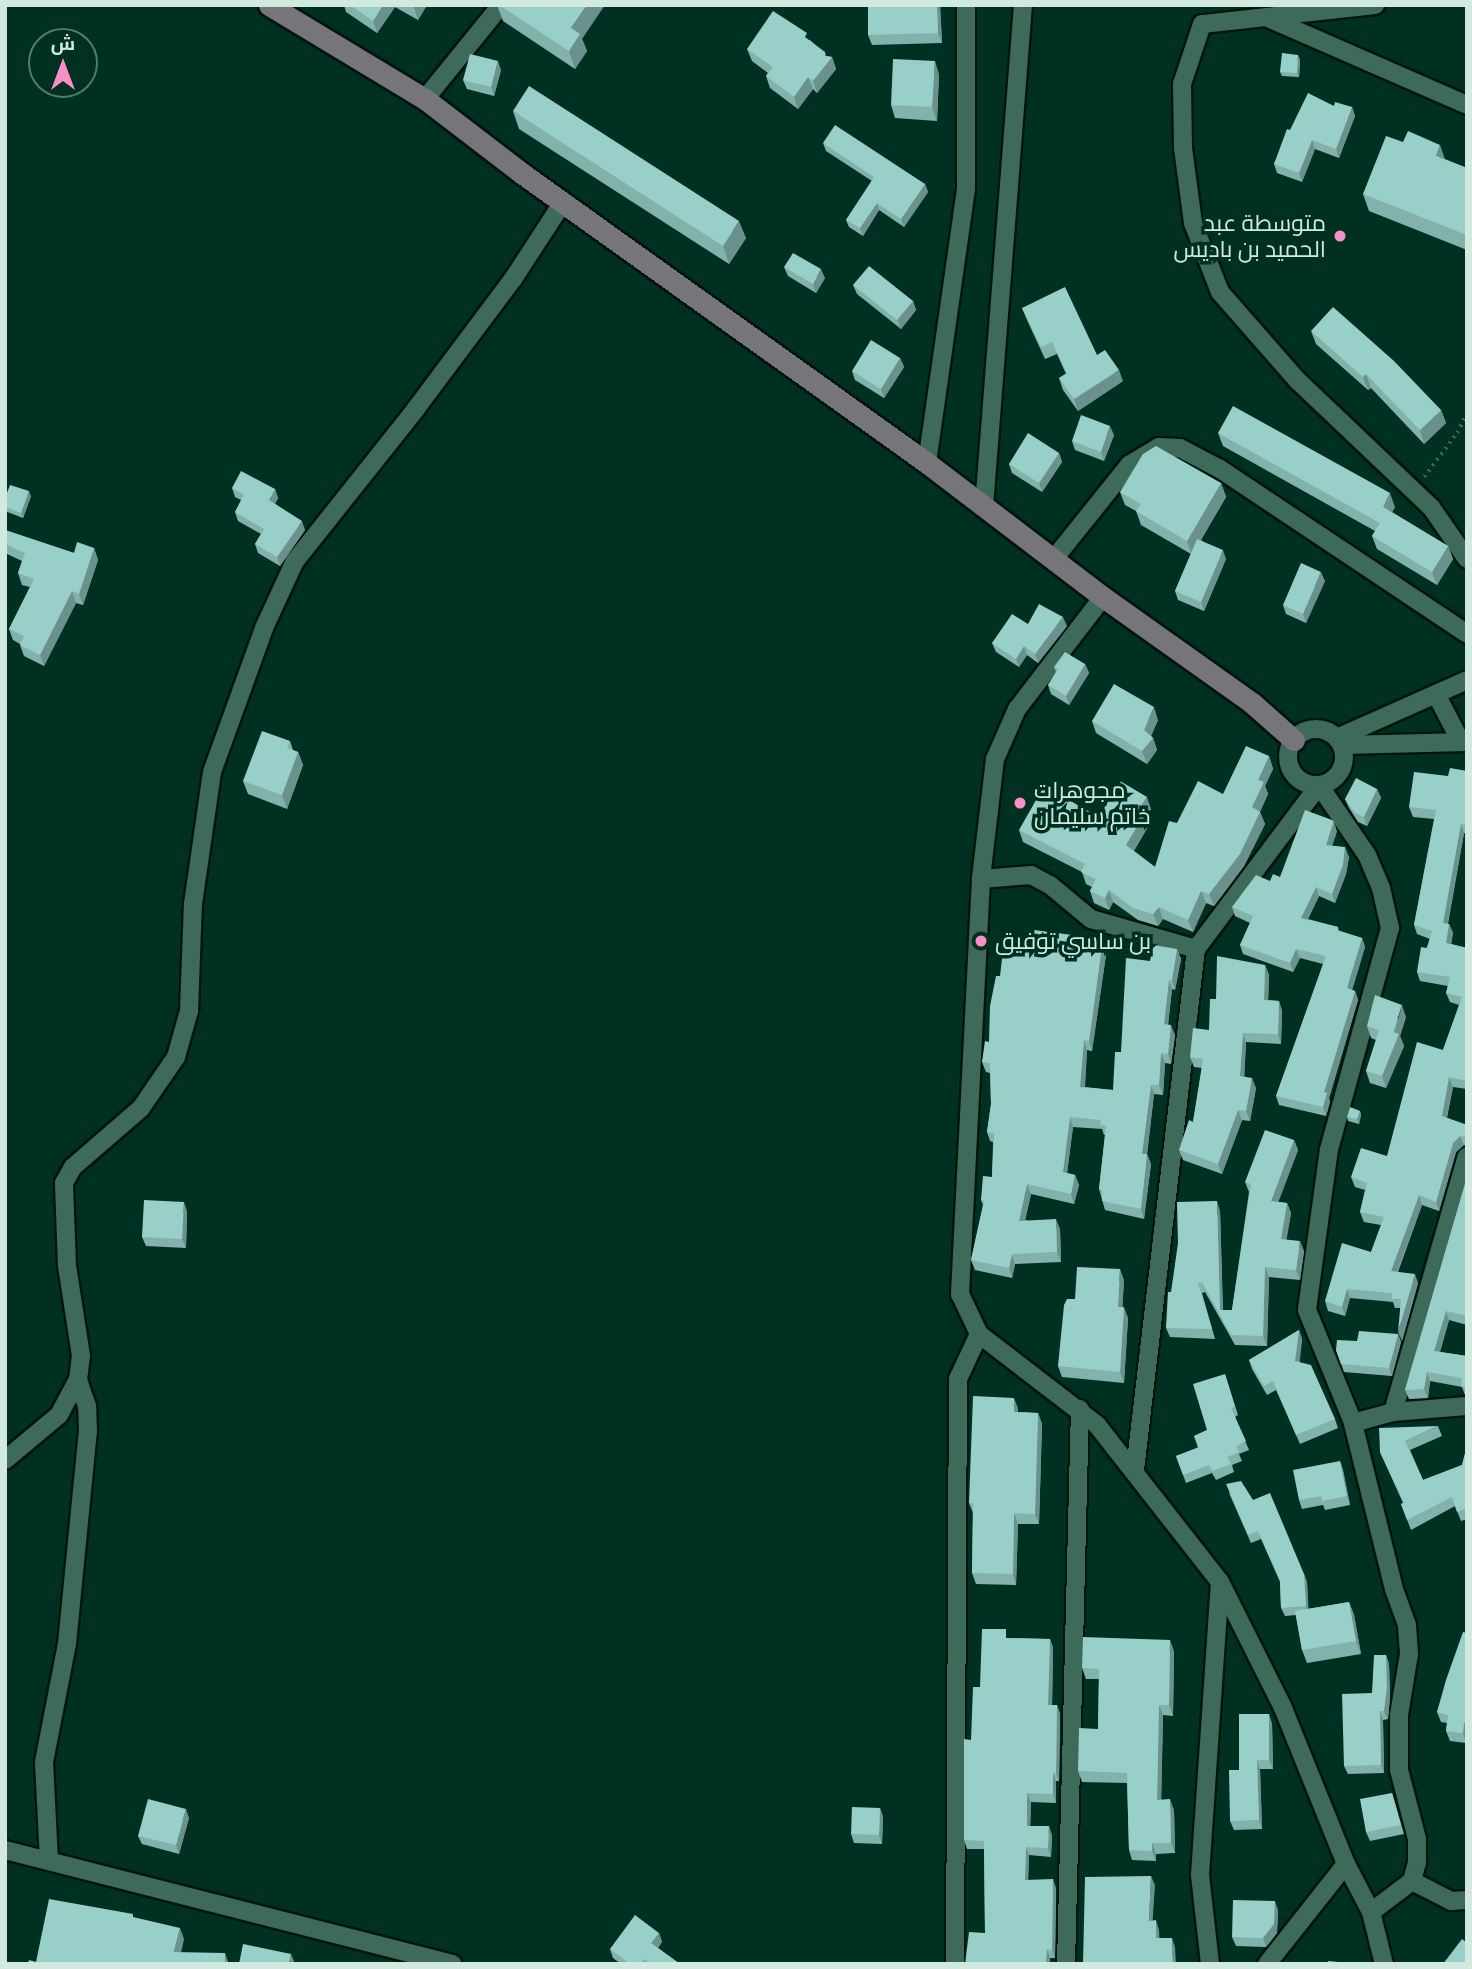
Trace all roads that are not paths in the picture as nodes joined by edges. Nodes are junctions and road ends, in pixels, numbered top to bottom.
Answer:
1 (501, 5) edge
2 (966, 5) edge
3 (1023, 5) edge
4 (1375, 5) edge
5 (280, 8) edge
6 (1265, 17) junction
7 (425, 99) junction
8 (1467, 105) edge
9 (563, 202) junction
10 (927, 463) junction
11 (984, 507) junction
12 (1054, 559) junction
13 (1467, 559) edge
14 (1103, 597) junction
15 (1467, 634) edge
16 (1467, 680) edge
17 (1436, 694) junction
18 (1294, 740) junction
19 (1339, 741) junction
20 (1464, 742) edge
21 (1318, 785) junction
22 (981, 878) junction
23 (1196, 949) junction
24 (1467, 1156) edge
25 (979, 1334) junction
26 (78, 1380) junction
27 (1467, 1406) edge
28 (1080, 1409) junction
29 (1393, 1412) junction
30 (1353, 1423) junction
31 (5, 1460) edge
32 (1135, 1471) junction
33 (1220, 1581) junction
34 (5, 1850) edge
35 (49, 1861) junction
36 (1346, 1864) junction
37 (1412, 1881) junction
38 (1467, 1900) edge
39 (1371, 1912) junction
40 (453, 1964) edge
41 (956, 1964) edge
42 (1066, 1964) edge
43 (1210, 1964) edge
44 (1267, 1964) edge
45 (1384, 1964) edge

1 - 7 street
2 - 10 street
3 - 11 street
4 - 6 street
5 - 7 street
6 - 8 street
6 - 13 street
7 - 9 street
9 - 10 street
9 - 26 street
10 - 11 street
11 - 12 street
12 - 14 street
12 - 15 street
14 - 18 street
14 - 22 street
16 - 17 street
17 - 19 street
17 - 20 street
18 - 19 street
18 - 21 street
19 - 20 street
19 - 21 street
21 - 23 street
21 - 30 street
22 - 23 street
22 - 25 street
23 - 32 street
24 - 29 street
25 - 28 street
25 - 41 street
26 - 31 street
26 - 35 street
27 - 29 street
28 - 32 street
28 - 42 street
29 - 30 street
30 - 37 street
32 - 33 street
33 - 36 street
33 - 43 street
34 - 35 street
35 - 40 street
36 - 39 street
36 - 44 street
37 - 38 street
37 - 39 street
39 - 45 street

